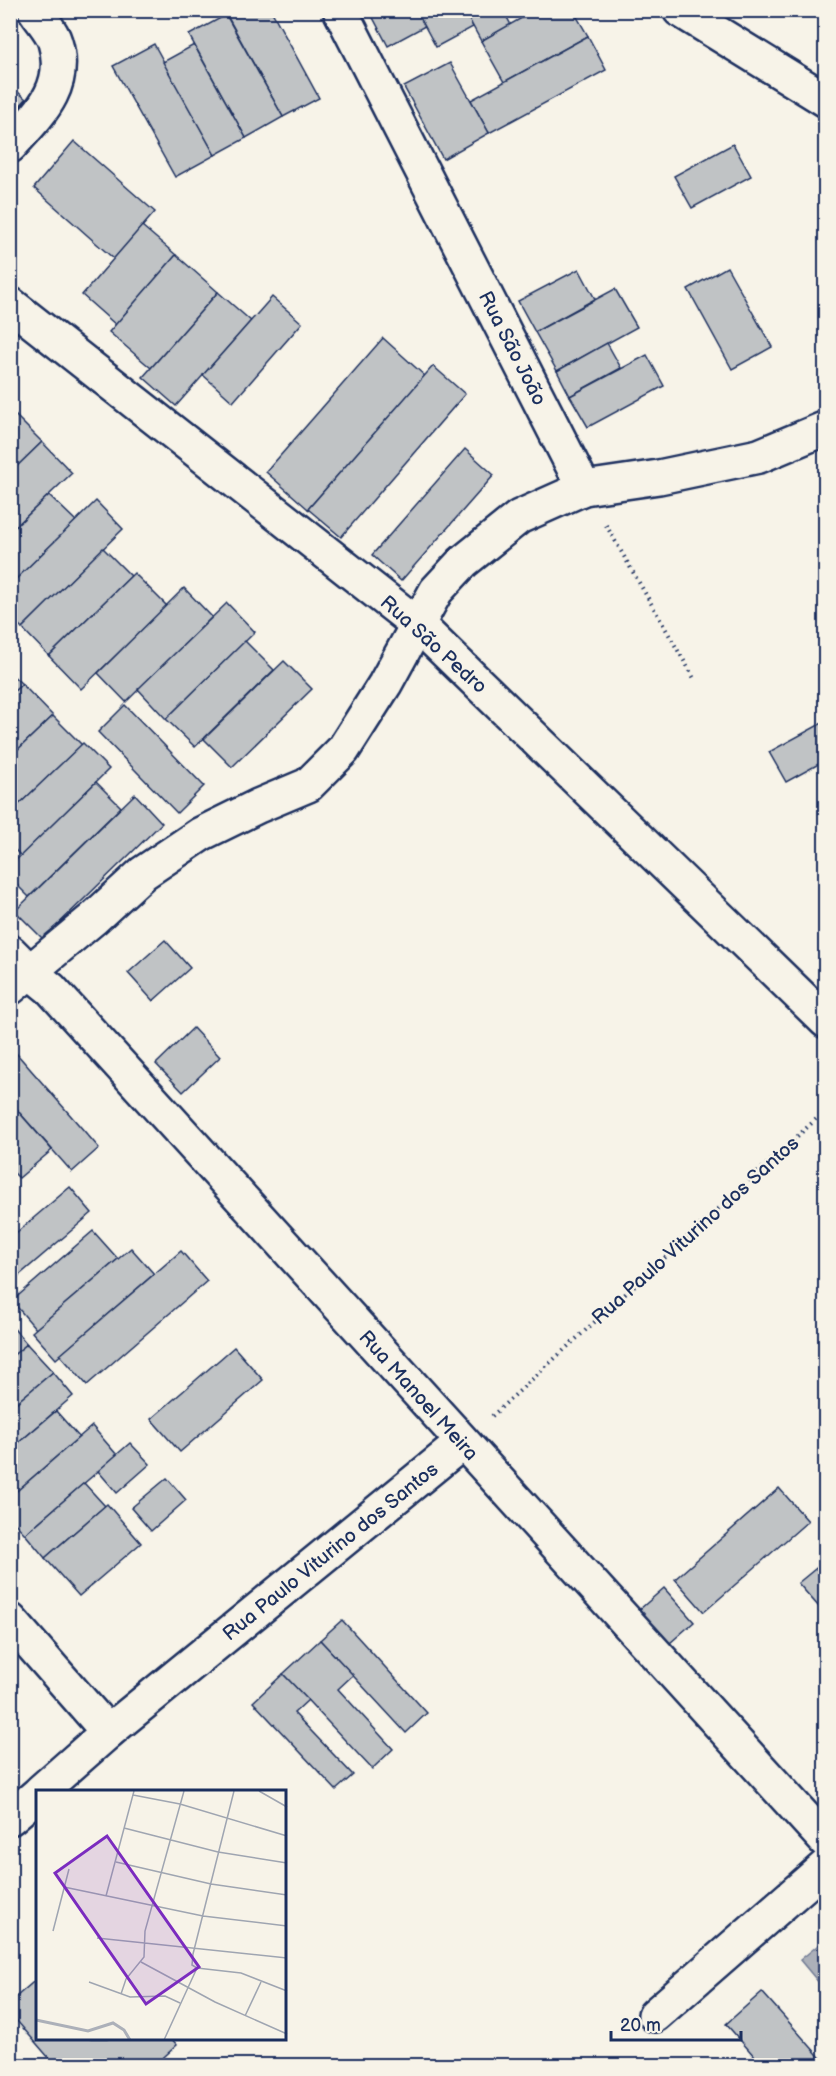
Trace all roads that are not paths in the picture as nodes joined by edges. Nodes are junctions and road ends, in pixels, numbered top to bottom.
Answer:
1 (35, 10) edge
2 (340, 10) edge
3 (680, 10) edge
4 (825, 100) edge
5 (10, 146) edge
6 (10, 304) edge
7 (825, 428) edge
8 (584, 488) junction
9 (417, 624) junction
10 (17, 971) edge
11 (825, 1021) edge
12 (462, 1443) junction
13 (10, 1620) edge
14 (108, 1732) junction
15 (42, 1790) edge
16 (36, 1796) edge
17 (10, 1818) edge
18 (825, 1841) edge
19 (825, 1866) edge
20 (655, 2014) dead end

1 - 5 street
2 - 8 street, Rua São João
3 - 4 street
6 - 9 street, Rua São Pedro
7 - 8 street
8 - 9 street
9 - 10 street
9 - 11 street, Rua São Pedro
10 - 12 street, Rua Manoel Meira
12 - 14 street, Rua Paulo Viturino dos Santos
12 - 18 street, Rua Manoel Meira
13 - 14 street
14 - 15 street, Rua Paulo Viturino dos Santos
16 - 17 street
19 - 20 street

